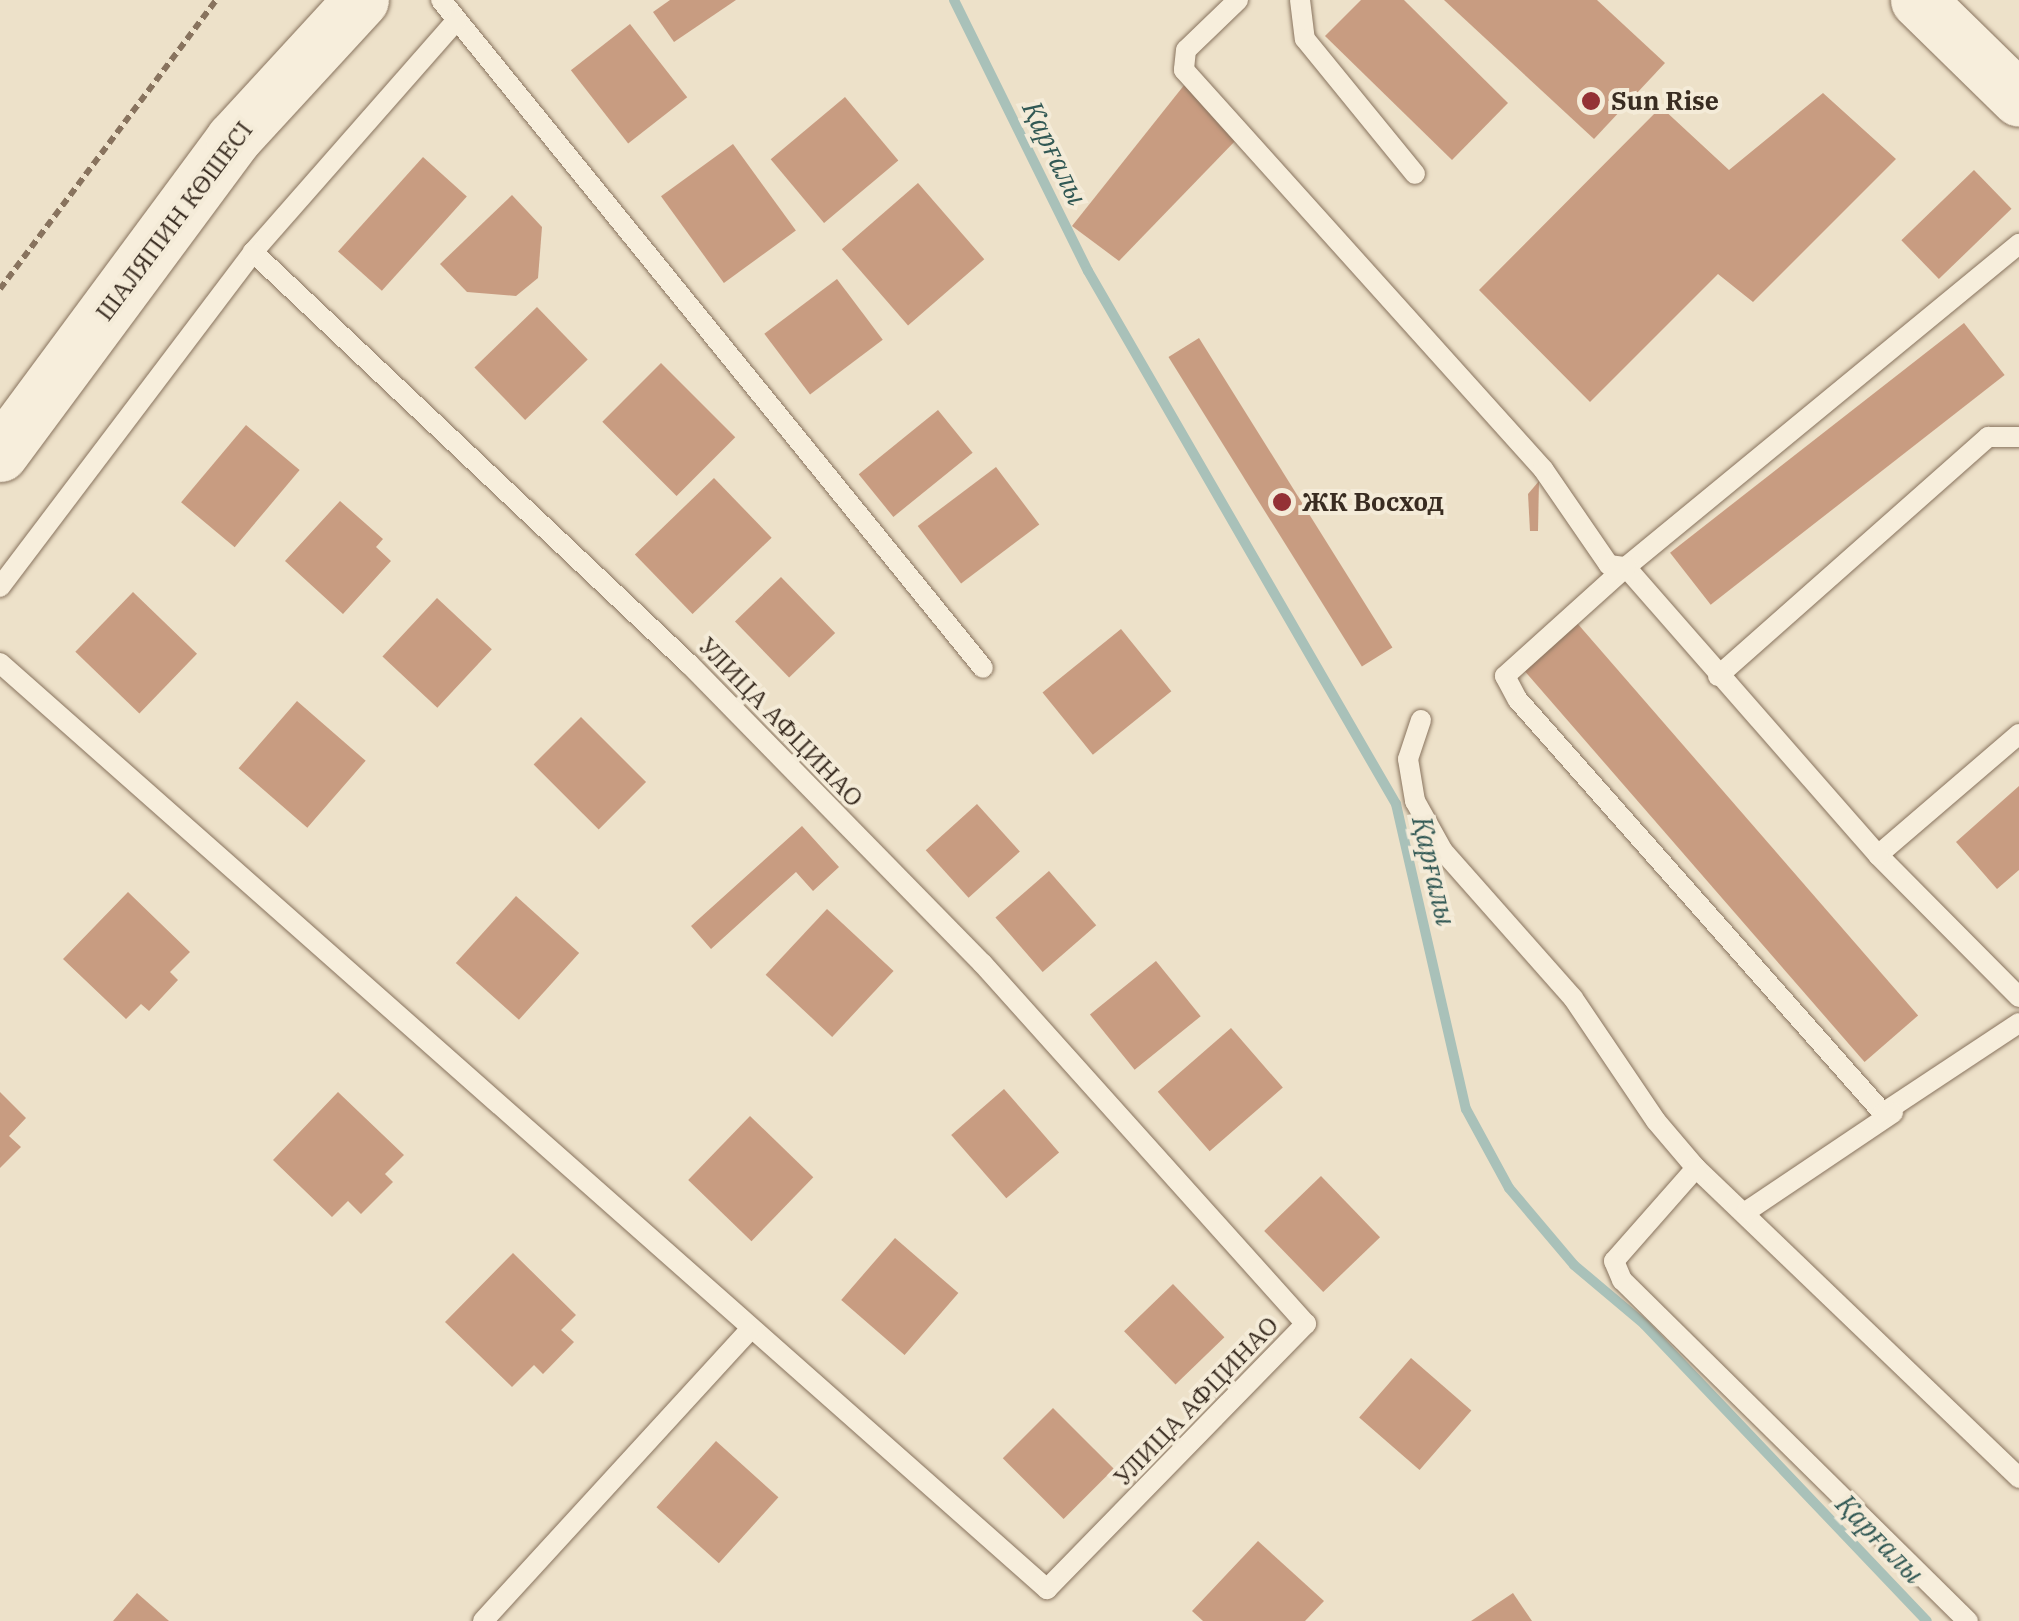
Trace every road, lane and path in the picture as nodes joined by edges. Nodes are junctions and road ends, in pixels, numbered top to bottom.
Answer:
1 (216, 0) edge
2 (361, 0) edge
3 (441, 0) edge
4 (1238, 0) edge
5 (1300, 0) edge
6 (1918, 0) edge
7 (456, 21) junction
8 (2019, 99) edge
9 (1415, 174) dead end
10 (2019, 244) edge
11 (253, 252) junction
12 (0, 289) edge
13 (2019, 437) edge
14 (0, 454) edge
15 (1626, 567) junction
16 (0, 587) edge
17 (0, 663) edge
18 (982, 668) dead end
19 (1718, 676) junction
20 (1422, 720) dead end
21 (2019, 734) edge
22 (1878, 856) junction
23 (2019, 997) edge
24 (2019, 1023) edge
25 (1893, 1113) junction
26 (1696, 1168) junction
27 (1748, 1212) junction
28 (749, 1331) junction
29 (2019, 1478) edge
30 (483, 1621) edge
31 (1968, 1621) edge

1 - 12 path
2 - 14 main road, ШАЛЯПИН КӨШЕСІ
3 - 7 lane
4 - 15 lane
5 - 9 lane
6 - 8 main road
7 - 11 lane
7 - 18 lane
10 - 15 lane
11 - 16 lane
11 - 28 lane, УЛИЦА АФЦИНАО
13 - 19 lane
15 - 19 lane
15 - 25 lane
17 - 28 lane, УЛИЦА АФЦИНАО
19 - 22 lane
20 - 26 lane
21 - 22 lane
22 - 23 lane
24 - 25 lane
25 - 27 lane
26 - 27 lane
26 - 31 lane
27 - 29 lane
28 - 30 lane

